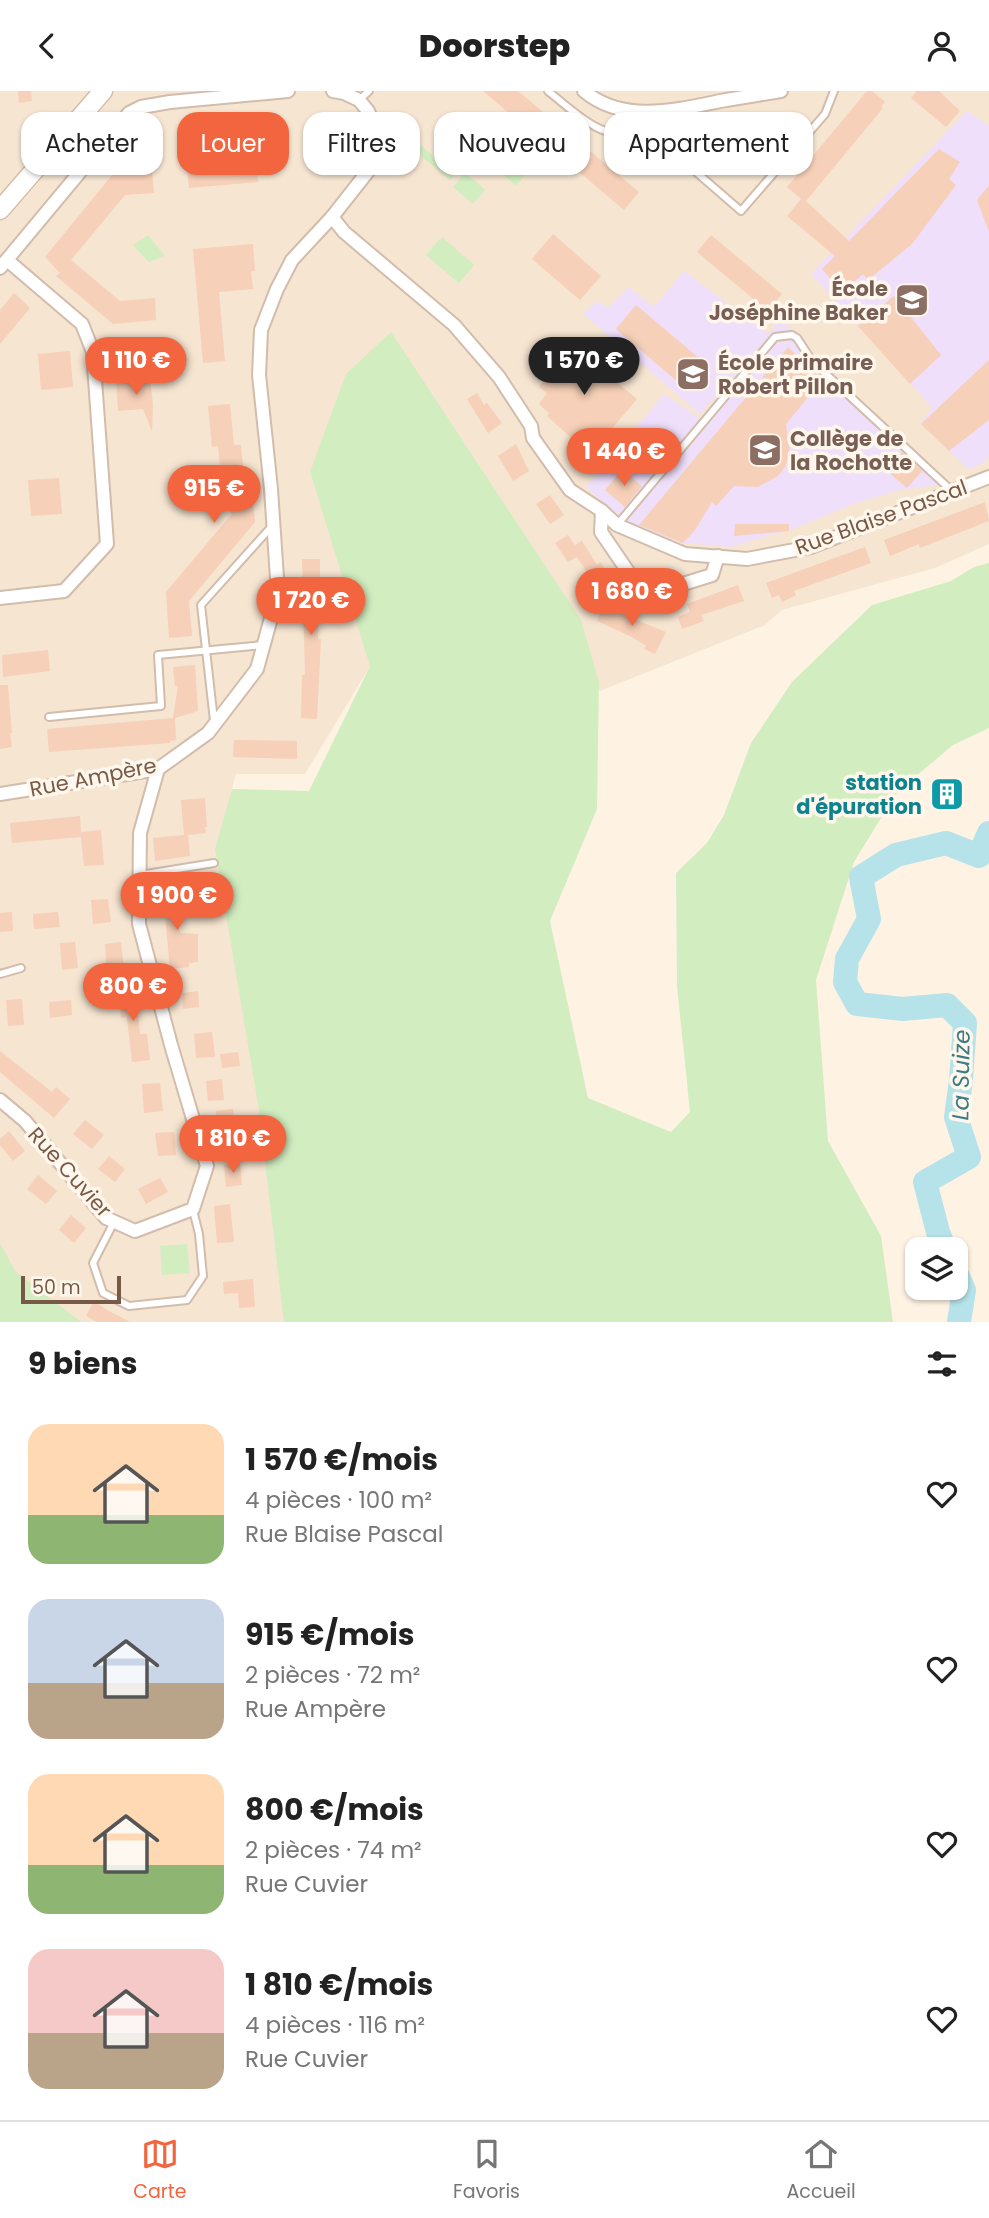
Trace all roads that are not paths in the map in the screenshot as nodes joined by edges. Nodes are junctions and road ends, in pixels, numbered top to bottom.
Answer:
1 (103, 91) edge
2 (288, 91) edge
3 (333, 91) edge
4 (548, 91) edge
5 (584, 91) edge
6 (781, 91) edge
7 (834, 91) edge
8 (229, 94) edge
9 (364, 95) edge
10 (669, 110) joint
11 (813, 128) edge
12 (604, 130) edge
13 (699, 175) edge
14 (772, 175) edge
15 (0, 210) edge
16 (332, 217) junction
17 (4, 264) edge
18 (989, 477) edge
19 (953, 492) junction
20 (602, 511) junction
21 (274, 524) junction
22 (617, 525) junction
23 (718, 556) junction
24 (0, 598) edge
25 (263, 645) junction
26 (207, 651) junction
27 (49, 717) dead end
28 (214, 725) junction
29 (158, 769) junction
30 (0, 794) edge
31 (214, 863) dead end
32 (140, 875) junction
33 (21, 968) dead end
34 (0, 974) edge
35 (0, 1100) edge
36 (193, 1209) junction
37 (114, 1222) junction

1 - 15 street
2 - 8 street
3 - 9 street, Rue Ampère
4 - 12 lane
5 - 10 street
6 - 10 street
7 - 11 lane
8 - 17 street
9 - 16 street, Rue Ampère
13 - 14 lane
16 - 20 street, Rue Blaise Pascal
16 - 21 street, Rue Ampère
17 - 24 street
18 - 19 street, Rue Blaise Pascal
19 - 22 lane
19 - 23 street, Rue Blaise Pascal
20 - 22 street, Rue Blaise Pascal
20 - 23 street
21 - 25 street, Rue Ampère
21 - 26 lane
22 - 23 street, Rue Blaise Pascal
25 - 26 lane
25 - 28 street, Rue Ampère
26 - 27 lane
26 - 28 lane
28 - 29 street, Rue Ampère
29 - 30 street, Rue Ampère
29 - 32 street
31 - 32 lane
32 - 36 street
33 - 34 lane
35 - 37 street, Rue Cuvier
36 - 37 street, Rue Cuvier
36 - 37 lane

